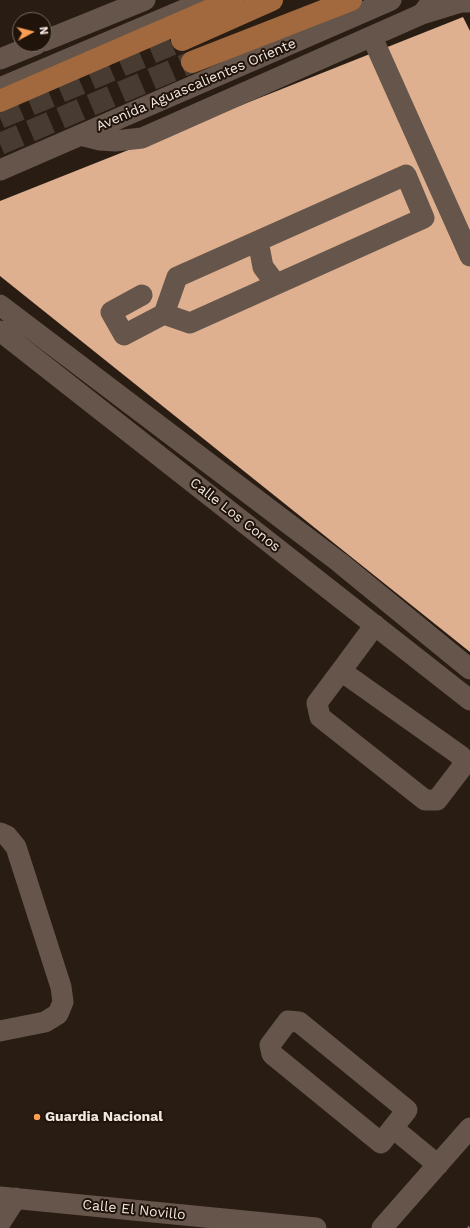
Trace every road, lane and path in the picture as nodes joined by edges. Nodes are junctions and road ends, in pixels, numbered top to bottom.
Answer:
1 (145, 0) edge
2 (206, 0) edge
3 (233, 0) edge
4 (272, 0) edge
5 (351, 0) edge
6 (391, 0) edge
7 (470, 2) edge
8 (428, 7) edge
9 (179, 33) junction
10 (372, 37) junction
11 (52, 38) edge
12 (17, 52) edge
13 (0, 59) edge
14 (192, 62) tunnel mouth
15 (0, 88) edge
16 (0, 101) edge
17 (80, 135) junction
18 (0, 170) edge
19 (434, 173) junction
20 (412, 188) junction
21 (258, 241) junction
22 (470, 256) edge
23 (276, 284) junction
24 (142, 295) dead end
25 (0, 305) edge
26 (164, 314) junction
27 (0, 331) edge
28 (340, 562) junction
29 (324, 584) junction
30 (375, 625) junction
31 (470, 669) edge
32 (341, 671) junction
33 (470, 700) edge
34 (0, 833) edge
35 (0, 1031) edge
36 (393, 1128) junction
37 (470, 1128) edge
38 (438, 1165) junction
39 (8, 1198) edge
40 (168, 1221) edge
41 (0, 1223) edge
42 (316, 1228) edge
43 (382, 1228) edge

1 - 11 street
2 - 15 street
3 - 9 main road
4 - 9 main road
5 - 14 main road, Avenida Aguascalientes Oriente
6 - 17 street, Avenida Aguascalientes Oriente
7 - 8 street
8 - 10 street
9 - 16 main road
10 - 17 street
10 - 19 street
12 - 13 street
17 - 18 street, Avenida Aguascalientes Oriente
19 - 20 street
19 - 22 street
20 - 21 street
20 - 23 street
21 - 23 street
21 - 26 street
23 - 26 street
24 - 26 street
25 - 28 street, Calle Los Conos
27 - 29 street, Calle Los Conos
28 - 29 street
28 - 31 street, Calle Los Conos
29 - 30 street, Calle Los Conos
30 - 32 street
30 - 33 street, Calle Los Conos
32 - 32 street
34 - 35 street
36 - 36 street
36 - 38 street
37 - 38 street
38 - 43 street
39 - 40 street, Calle El Novillo
39 - 41 street
40 - 42 street, Calle El Novillo

